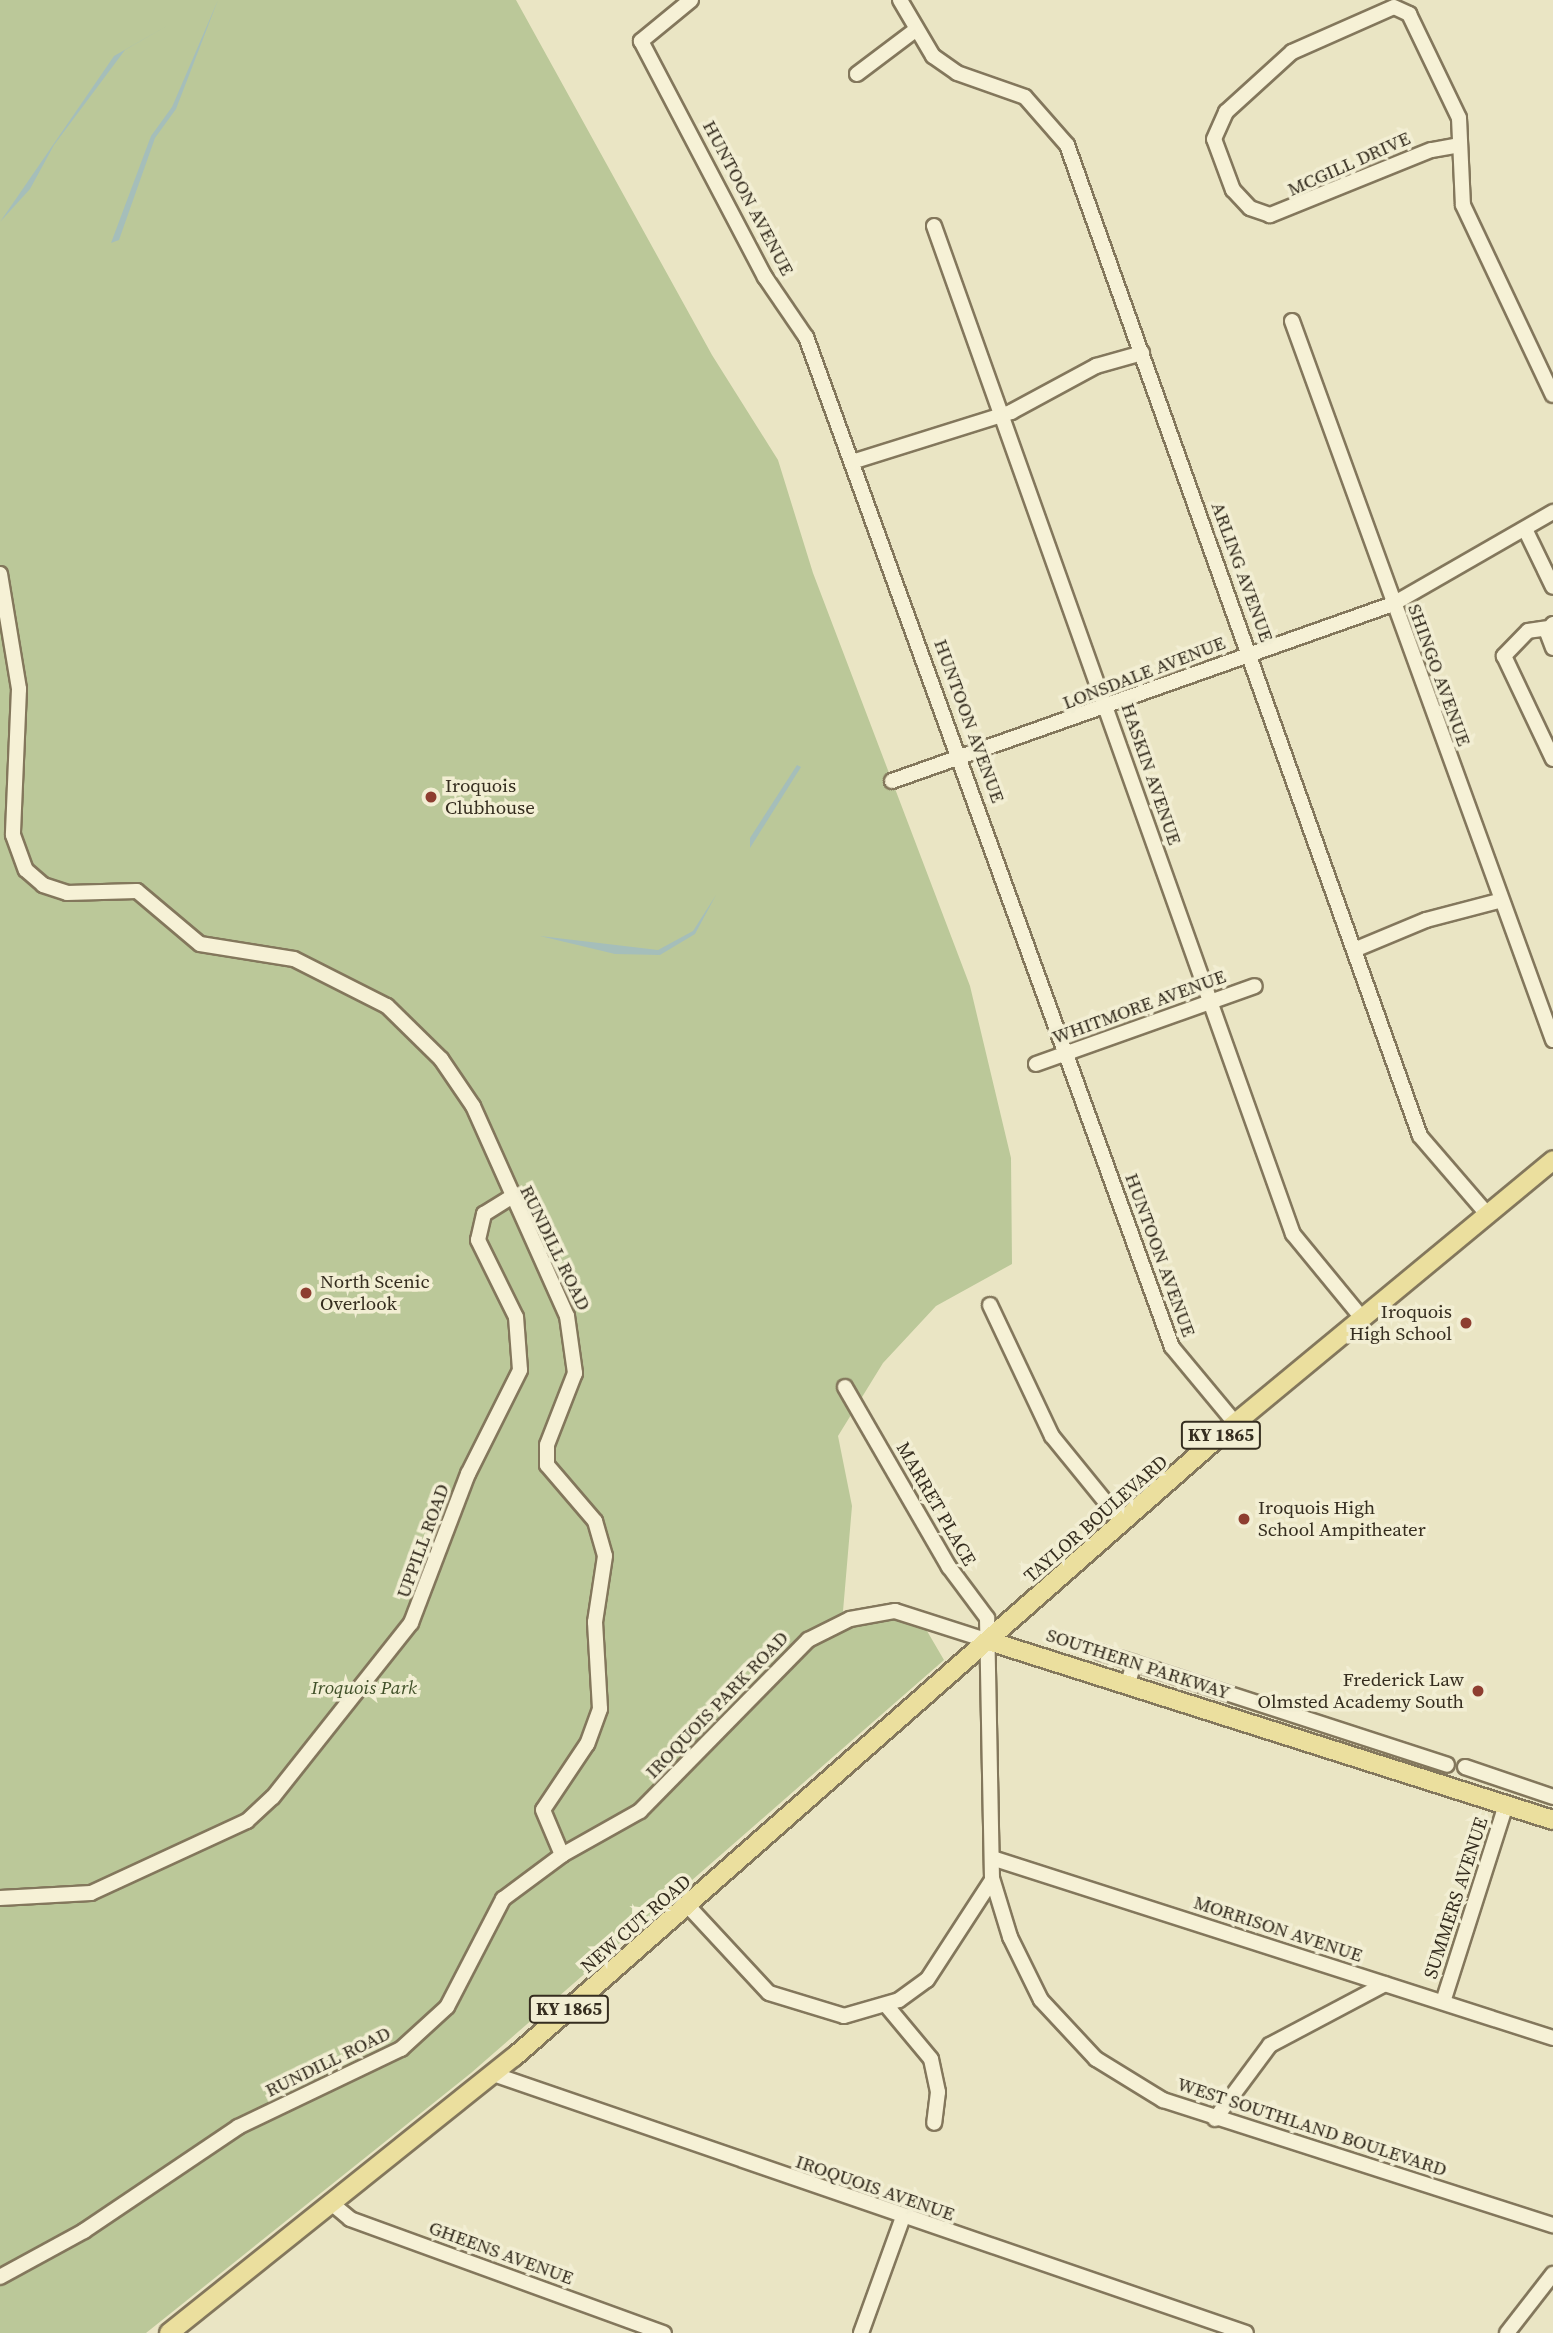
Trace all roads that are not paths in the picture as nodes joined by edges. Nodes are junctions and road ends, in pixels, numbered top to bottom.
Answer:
1 (691, 0) edge
2 (900, 0) edge
3 (914, 31) junction
4 (857, 74) dead end
5 (1460, 145) junction
6 (934, 226) dead end
7 (1292, 321) dead end
8 (1142, 353) junction
9 (1553, 395) edge
10 (1003, 414) junction
11 (855, 461) junction
12 (1553, 512) edge
13 (1525, 529) junction
14 (0, 574) edge
15 (1553, 587) edge
16 (1393, 604) junction
17 (1551, 626) edge
18 (1553, 648) edge
19 (1251, 653) junction
20 (1108, 708) junction
21 (961, 758) junction
22 (1553, 759) edge
23 (892, 781) dead end
24 (1499, 901) junction
25 (1354, 950) junction
26 (1255, 986) dead end
27 (1211, 1003) junction
28 (1553, 1040) edge
29 (1067, 1054) junction
30 (1036, 1064) dead end
31 (1553, 1160) edge
32 (510, 1198) junction
33 (1488, 1214) junction
34 (990, 1305) dead end
35 (1362, 1318) junction
36 (845, 1387) dead end
37 (1235, 1423) junction
38 (1122, 1522) junction
39 (989, 1641) junction
40 (1099, 1652) dead end
41 (1134, 1663) junction
42 (1128, 1683) junction
43 (1420, 1755) junction
44 (1447, 1765) dead end
45 (1465, 1767) dead end
46 (1414, 1776) junction
47 (1553, 1797) edge
48 (1506, 1805) junction
49 (1553, 1820) edge
50 (562, 1855) junction
51 (992, 1858) junction
52 (992, 1880) junction
53 (0, 1898) edge
54 (689, 1907) junction
55 (1385, 1984) junction
56 (1443, 2002) junction
57 (886, 2006) junction
58 (1553, 2038) edge
59 (493, 2074) junction
60 (1215, 2119) junction
61 (934, 2123) dead end
62 (330, 2202) junction
63 (903, 2217) junction
64 (1553, 2225) edge
65 (1553, 2274) edge
66 (0, 2277) edge
67 (169, 2333) edge
68 (664, 2333) edge
69 (862, 2333) edge
70 (1246, 2333) edge
71 (1507, 2333) edge

1 - 11 street, HUNTOON AVENUE
2 - 3 street, ARLING AVENUE
3 - 4 street
3 - 8 street, ARLING AVENUE
5 - 5 street, MCGILL DRIVE
5 - 9 street
6 - 10 street, HASKIN AVENUE
7 - 16 street, SHINGO AVENUE
8 - 10 street
8 - 19 street, ARLING AVENUE
10 - 11 street
10 - 20 street, HASKIN AVENUE
11 - 21 street, HUNTOON AVENUE
12 - 13 street, LONSDALE AVENUE
13 - 15 street
13 - 16 street, LONSDALE AVENUE
14 - 32 street, RUNDILL ROAD
16 - 19 street, LONSDALE AVENUE
16 - 24 street, SHINGO AVENUE
17 - 18 street
17 - 22 street
19 - 20 street, LONSDALE AVENUE
19 - 25 street, ARLING AVENUE
20 - 21 street, LONSDALE AVENUE
20 - 27 street, HASKIN AVENUE
21 - 23 street, LONSDALE AVENUE
21 - 29 street, HUNTOON AVENUE
24 - 25 street
24 - 28 street, SHINGO AVENUE
25 - 33 street, ARLING AVENUE
26 - 27 street, WHITMORE AVENUE
27 - 29 street, WHITMORE AVENUE
27 - 35 street, HASKIN AVENUE
29 - 30 street, WHITMORE AVENUE
29 - 37 street, HUNTOON AVENUE
31 - 33 main road, TAYLOR BOULEVARD / KY 1865
32 - 50 street, RUNDILL ROAD
32 - 53 street, UPPILL ROAD
33 - 35 main road, TAYLOR BOULEVARD / KY 1865
34 - 38 street
35 - 37 main road, TAYLOR BOULEVARD / KY 1865
36 - 39 street, MARRET PLACE
37 - 38 main road, TAYLOR BOULEVARD / KY 1865
38 - 39 main road, TAYLOR BOULEVARD / KY 1865
39 - 42 main road, SOUTHERN PARKWAY
39 - 50 street, IROQUOIS PARK ROAD
39 - 51 street, WEST SOUTHLAND BOULEVARD
39 - 54 main road, NEW CUT ROAD / KY 1865
40 - 41 street
41 - 42 street
41 - 43 street
42 - 46 main road, SOUTHERN PARKWAY
43 - 44 street
43 - 46 street
45 - 47 street
46 - 48 main road, SOUTHERN PARKWAY
48 - 49 main road, SOUTHERN PARKWAY
48 - 56 street, SUMMERS AVENUE
50 - 66 street, RUNDILL ROAD
51 - 52 street, WEST SOUTHLAND BOULEVARD
51 - 55 street, MORRISON AVENUE
52 - 57 street
52 - 60 street, WEST SOUTHLAND BOULEVARD
54 - 57 street
54 - 59 main road, NEW CUT ROAD / KY 1865
55 - 56 street, MORRISON AVENUE
55 - 60 street
56 - 58 street, MORRISON AVENUE
57 - 61 street
59 - 62 main road, NEW CUT ROAD / KY 1865
59 - 63 street, IROQUOIS AVENUE
60 - 64 street, WEST SOUTHLAND BOULEVARD
62 - 67 main road, NEW CUT ROAD / KY 1865
62 - 68 street, GHEENS AVENUE
63 - 69 street
63 - 70 street, IROQUOIS AVENUE
65 - 71 street

